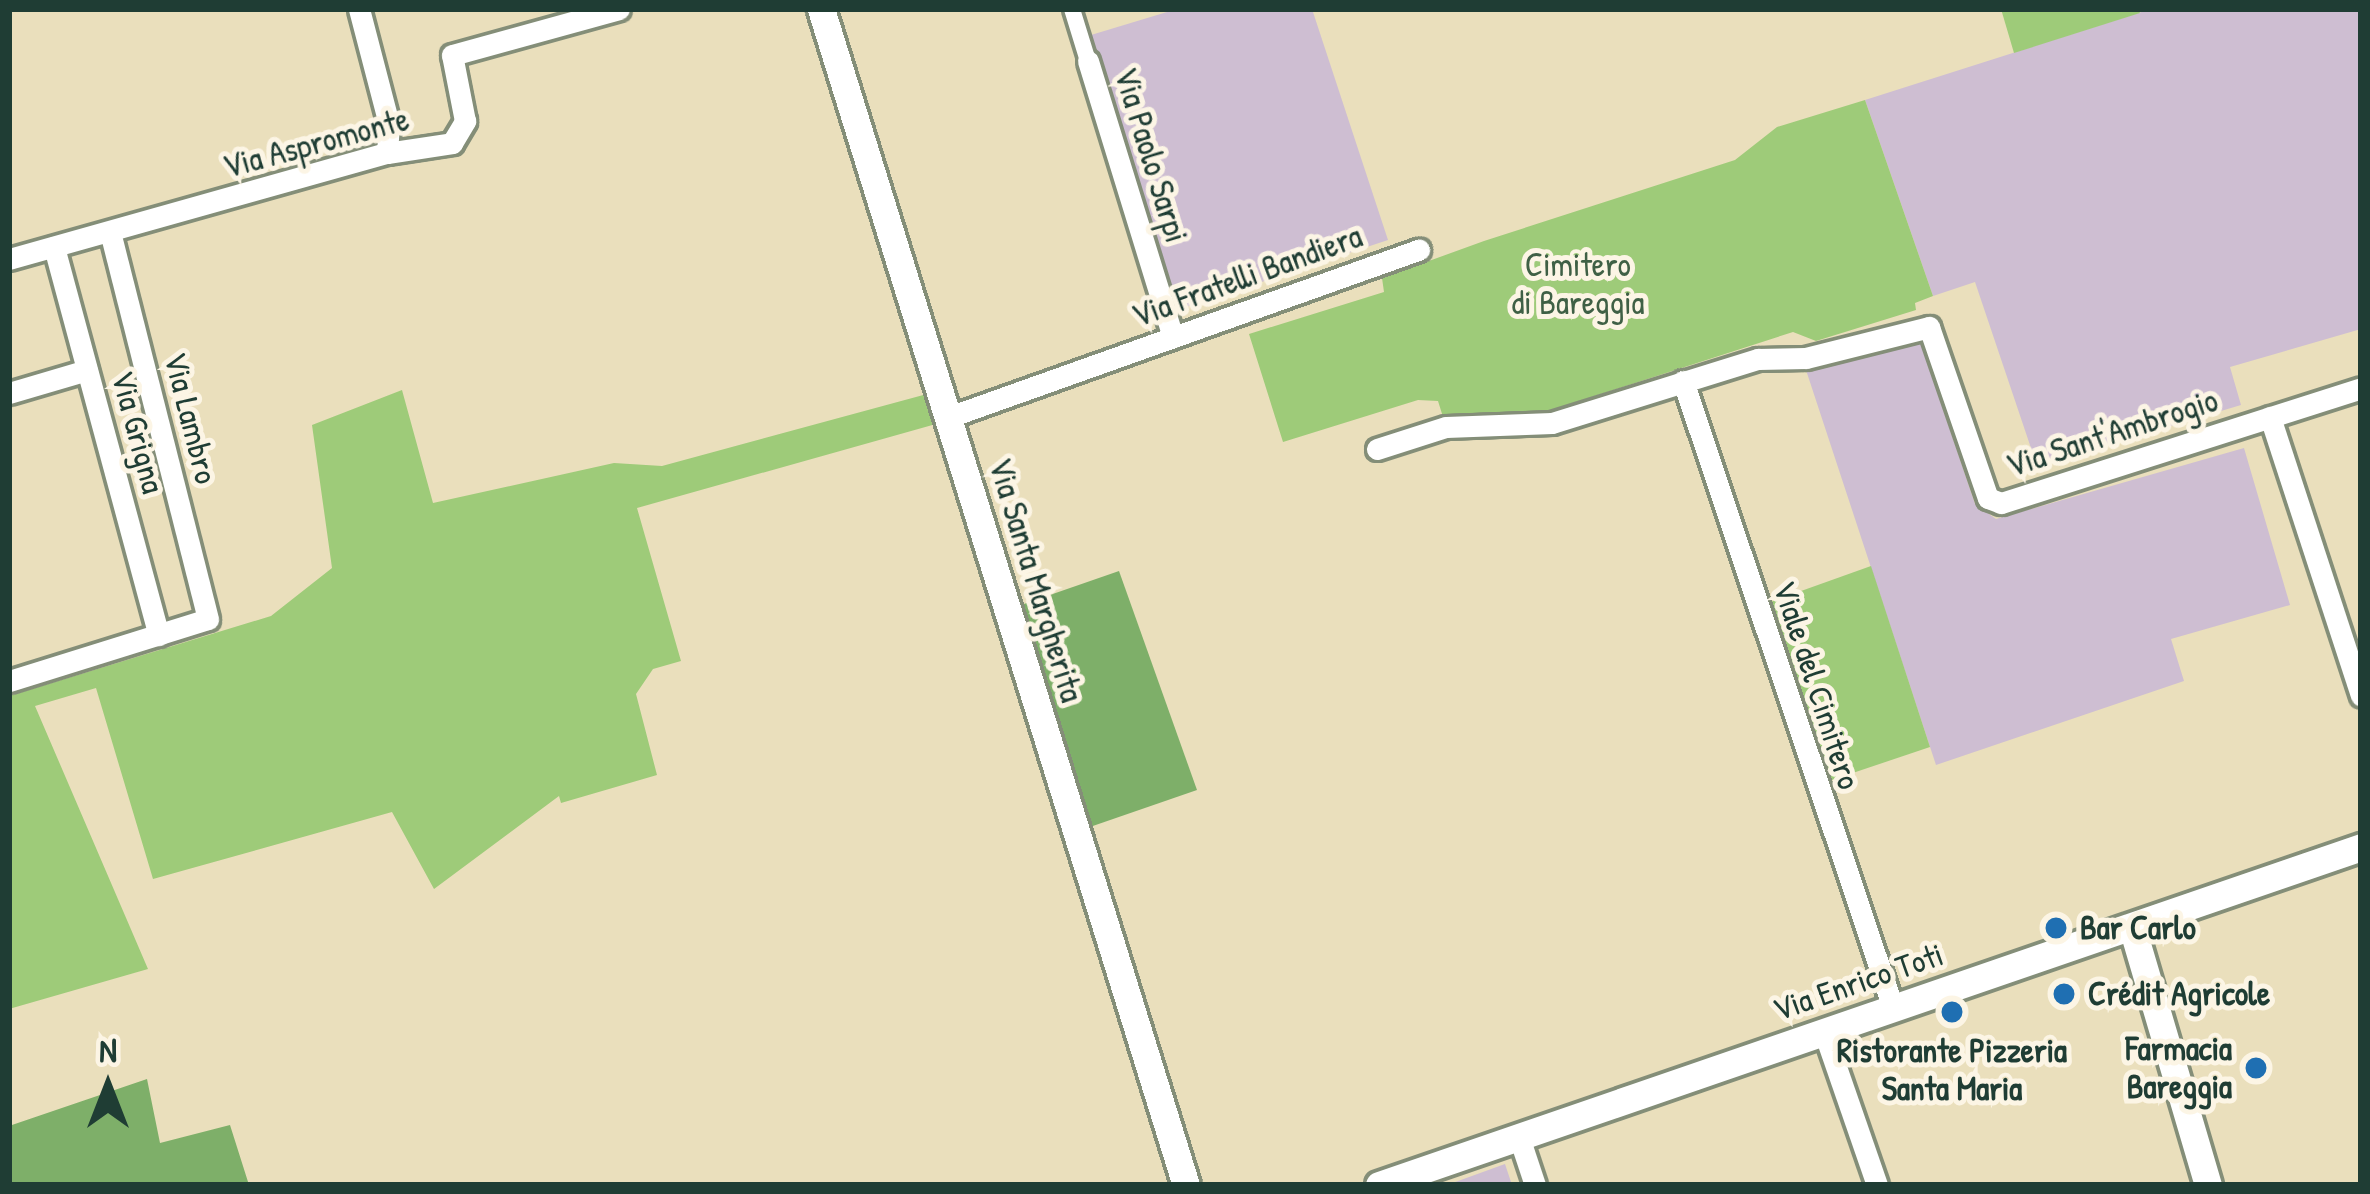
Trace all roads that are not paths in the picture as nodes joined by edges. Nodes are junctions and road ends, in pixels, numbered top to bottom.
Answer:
1 (359, 9) edge
2 (619, 9) edge
3 (821, 9) edge
4 (1072, 9) edge
5 (1088, 61) joint
6 (387, 153) junction
7 (110, 233) junction
8 (54, 247) junction
9 (1418, 250) dead end
10 (9, 259) edge
11 (1173, 337) junction
12 (87, 370) junction
13 (1683, 380) junction
14 (2361, 388) edge
15 (9, 393) edge
16 (949, 417) junction
17 (2270, 417) junction
18 (1377, 449) dead end
19 (159, 635) junction
20 (9, 681) edge
21 (2361, 695) edge
22 (2361, 847) edge
23 (2132, 927) junction
24 (1893, 1008) junction
25 (1824, 1032) junction
26 (1519, 1137) junction
27 (1187, 1180) edge
28 (1379, 1185) edge
29 (1534, 1185) edge
30 (1877, 1185) edge
31 (2208, 1185) edge

1 - 6 street
2 - 6 street, Via Aspromonte
3 - 16 street, Via Santa Margherita
4 - 5 street
5 - 11 street, Via Paolo Sarpi
6 - 7 street, Via Aspromonte
7 - 8 street, Via Aspromonte
7 - 19 street, Via Lambro
8 - 10 street, Via Aspromonte
8 - 12 street, Via Grigna
9 - 11 street, Via Fratelli Bandiera
11 - 16 street, Via Fratelli Bandiera
12 - 15 street
12 - 19 street, Via Grigna
13 - 17 street, Via Sant'Ambrogio
13 - 18 street
13 - 24 street, Viale del Cimitero
14 - 17 street, Via Sant'Ambrogio
16 - 27 street, Via Santa Margherita
17 - 21 street
19 - 20 street
22 - 23 street, Via Enrico Toti
23 - 24 street, Via Enrico Toti
23 - 31 street
24 - 25 street, Via Enrico Toti
25 - 26 street, Via Enrico Toti
25 - 30 street
26 - 28 street, Via Enrico Toti
26 - 29 street

